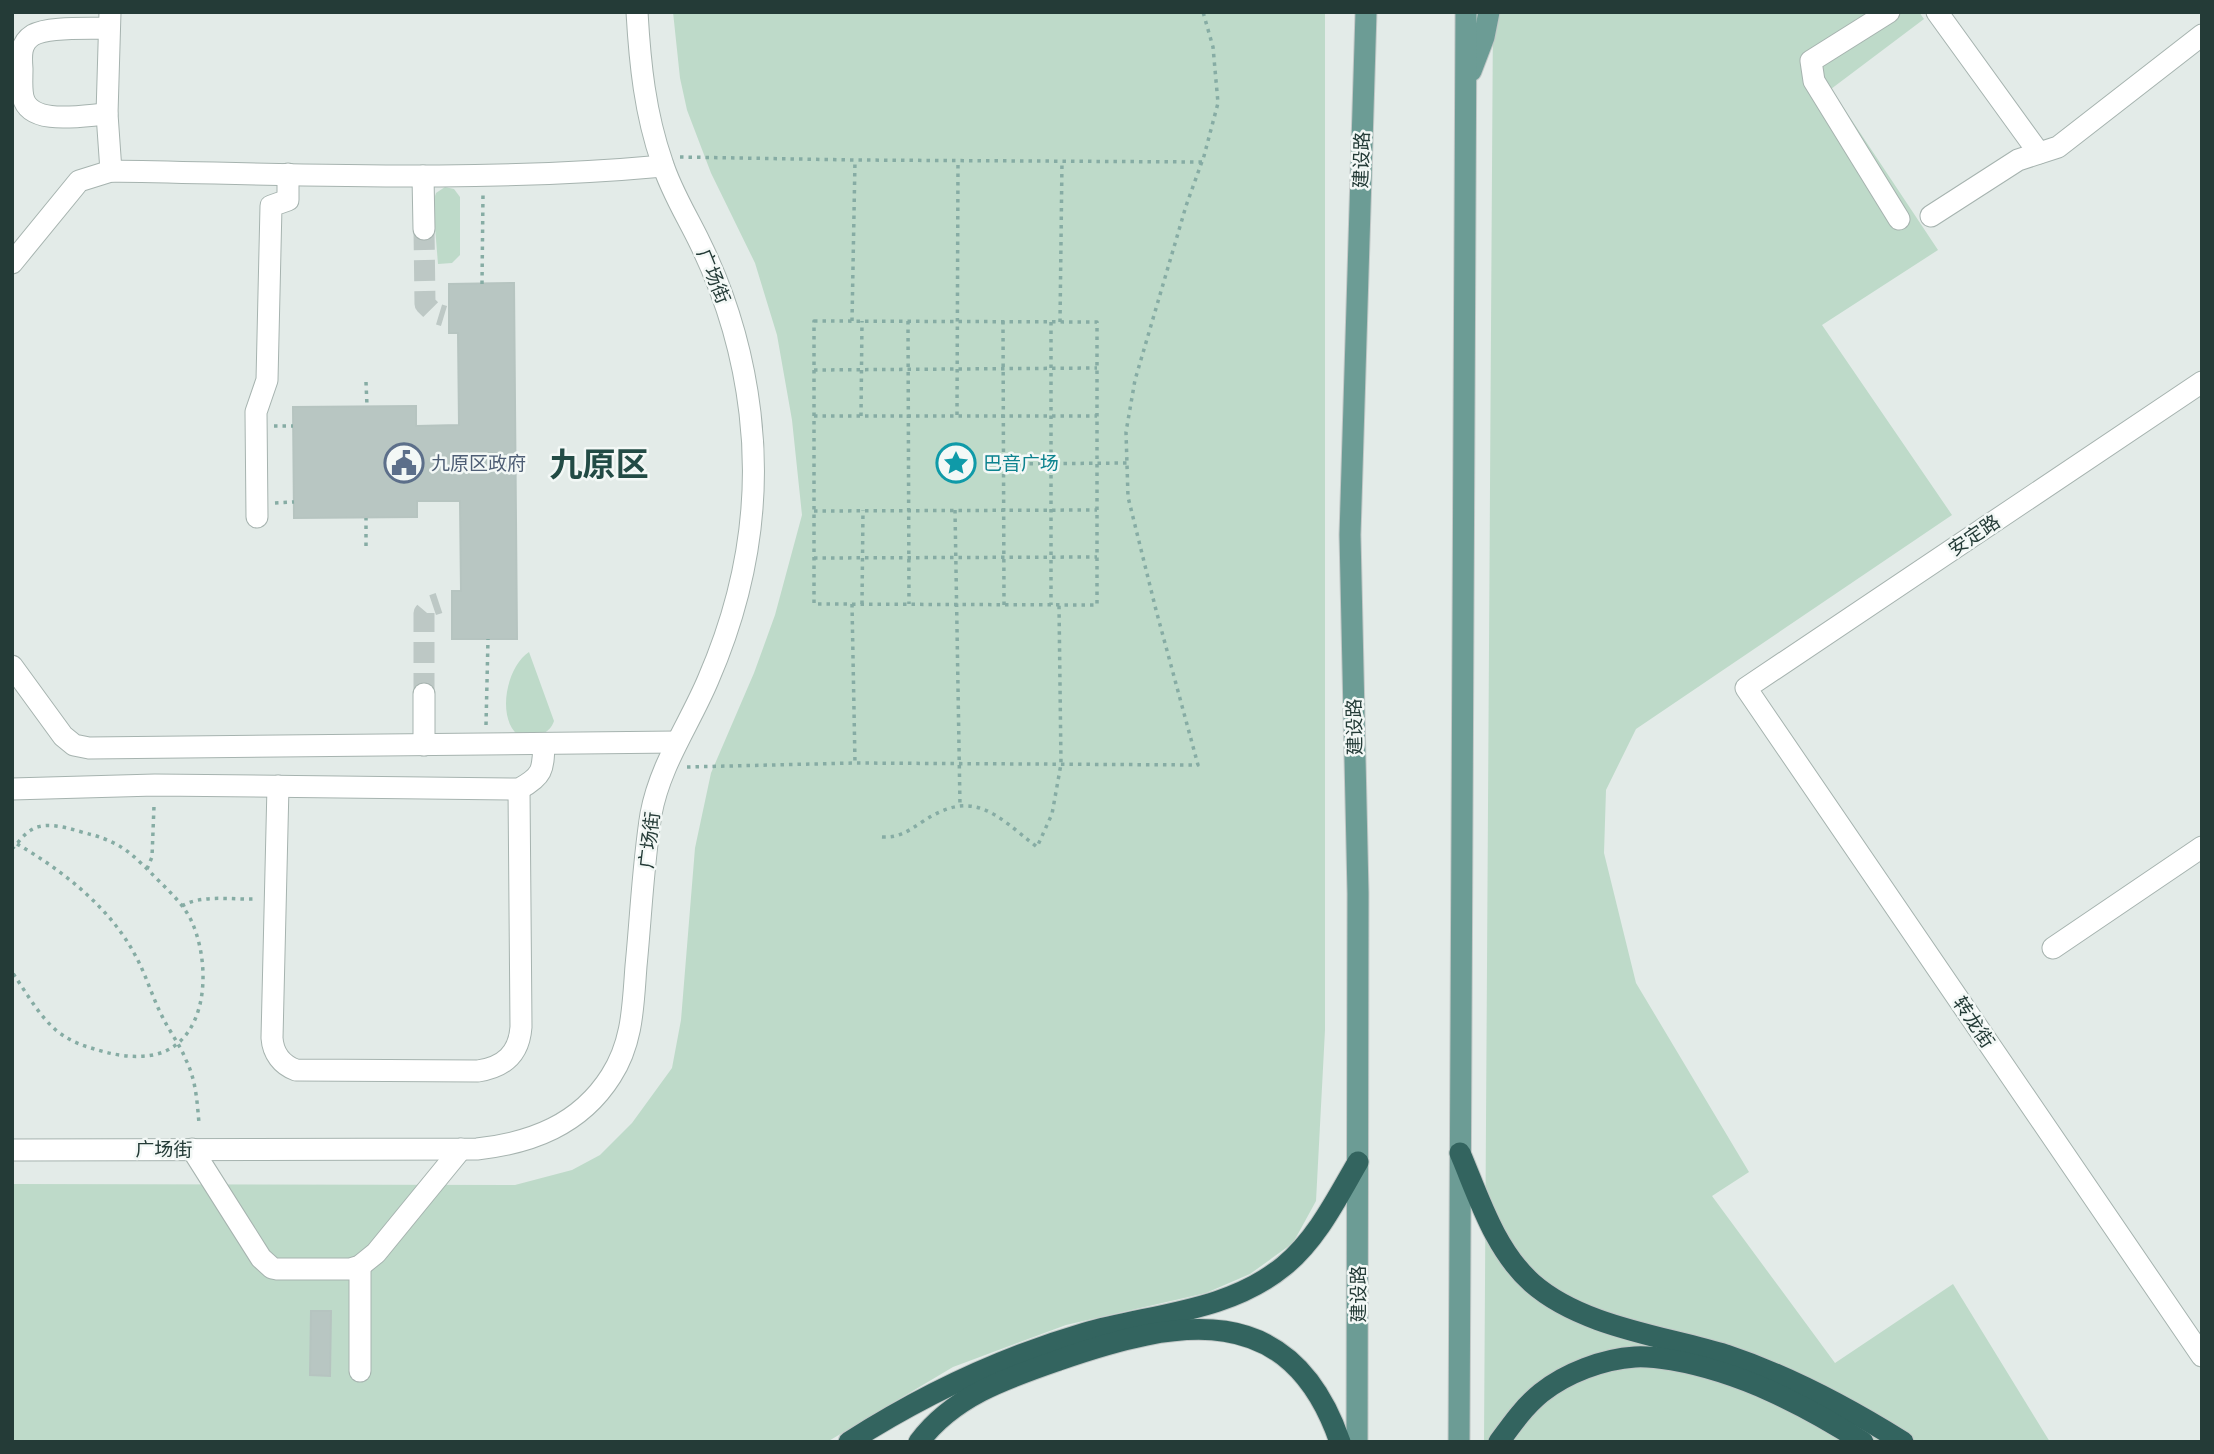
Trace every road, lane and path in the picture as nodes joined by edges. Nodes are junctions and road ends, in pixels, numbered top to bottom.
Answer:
1 (637, 12) edge
2 (1203, 12) edge
3 (1366, 12) edge
4 (1466, 12) edge
5 (1489, 12) edge
6 (1889, 12) edge
7 (1937, 12) edge
8 (109, 20) edge
9 (2202, 35) edge
10 (1466, 82) junction
11 (107, 114) junction
12 (2039, 153) junction
13 (855, 160) junction
14 (662, 161) junction
15 (958, 161) junction
16 (1062, 161) junction
17 (1202, 162) junction
18 (111, 171) junction
19 (288, 174) junction
20 (484, 175) junction
21 (423, 176) junction
22 (1931, 216) dead end
23 (1899, 219) dead end
24 (424, 229) tunnel mouth
25 (12, 263) edge
26 (482, 284) dead end
27 (852, 321) junction
28 (862, 321) junction
29 (908, 321) junction
30 (957, 321) junction
31 (1003, 321) junction
32 (1051, 322) junction
33 (1060, 322) junction
34 (1051, 368) junction
35 (1097, 368) junction
36 (861, 369) junction
37 (908, 369) junction
38 (957, 369) junction
39 (1003, 369) junction
40 (814, 370) junction
41 (366, 382) dead end
42 (2202, 382) edge
43 (367, 406) dead end
44 (814, 415) junction
45 (957, 415) junction
46 (861, 416) junction
47 (908, 416) junction
48 (1004, 416) junction
49 (1051, 416) junction
50 (1097, 416) junction
51 (293, 426) dead end
52 (265, 427) dead end
53 (1051, 463) junction
54 (1097, 463) junction
55 (1127, 463) junction
56 (1004, 464) junction
57 (294, 502) dead end
58 (262, 510) joint
59 (863, 510) junction
60 (909, 510) junction
61 (955, 510) junction
62 (1004, 510) junction
63 (1051, 510) junction
64 (1097, 510) junction
65 (814, 511) junction
66 (366, 518) dead end
67 (366, 546) dead end
68 (909, 557) junction
69 (1004, 557) junction
70 (1051, 557) junction
71 (1097, 557) junction
72 (814, 558) junction
73 (862, 558) junction
74 (956, 558) junction
75 (852, 604) junction
76 (862, 604) junction
77 (909, 604) junction
78 (957, 604) junction
79 (1004, 605) junction
80 (1051, 605) junction
81 (1059, 605) junction
82 (488, 639) dead end
83 (12, 666) edge
84 (1746, 688) joint
85 (424, 694) tunnel mouth
86 (677, 742) junction
87 (544, 744) junction
88 (424, 745) junction
89 (486, 745) junction
90 (855, 763) junction
91 (960, 764) junction
92 (1061, 764) junction
93 (685, 767) dead end
94 (155, 785) junction
95 (278, 786) junction
96 (12, 789) edge
97 (519, 789) junction
98 (960, 806) junction
99 (882, 837) dead end
100 (17, 844) junction
101 (2202, 847) edge
102 (12, 849) edge
103 (147, 869) junction
104 (275, 899) junction
105 (182, 906) junction
106 (2053, 948) dead end
107 (12, 972) edge
108 (177, 1044) junction
109 (199, 1123) dead end
110 (192, 1149) junction
111 (461, 1149) junction
112 (12, 1150) edge
113 (1460, 1153) junction
114 (1358, 1162) junction
115 (360, 1266) junction
116 (2202, 1356) edge
117 (360, 1371) dead end
118 (849, 1442) edge
119 (919, 1442) edge
120 (1340, 1442) edge
121 (1357, 1442) edge
122 (1459, 1442) edge
123 (1499, 1442) edge
124 (1863, 1442) edge
125 (1903, 1442) edge

1 - 14 street, 广场街
2 - 17 path
3 - 114 main road, 建设路
4 - 10 main road
5 - 10 main road
6 - 23 street
7 - 12 street
8 - 11 street
8 - 11 street
9 - 12 street
10 - 113 main road
11 - 18 street
12 - 22 street
13 - 14 path
13 - 15 path
13 - 27 path
14 - 20 street
14 - 86 street, 广场街
15 - 16 path
15 - 30 path
16 - 17 path
16 - 33 path
17 - 55 path
18 - 19 street
18 - 25 street
19 - 21 street
19 - 58 street
20 - 21 street
20 - 26 path
21 - 24 street
27 - 28 path
27 - 40 path
28 - 29 path
28 - 36 path
29 - 30 path
29 - 37 path
30 - 31 path
30 - 38 path
31 - 32 path
31 - 39 path
32 - 33 path
32 - 34 path
33 - 35 path
34 - 35 path
34 - 39 path
34 - 49 path
35 - 50 path
36 - 37 path
36 - 40 path
36 - 46 path
37 - 38 path
37 - 47 path
38 - 39 path
38 - 45 path
39 - 48 path
40 - 44 path
41 - 43 path
42 - 84 street, 安定路
44 - 46 path
44 - 65 path
45 - 47 path
45 - 48 path
46 - 47 path
47 - 60 path
48 - 49 path
48 - 56 path
49 - 50 path
49 - 53 path
50 - 54 path
51 - 52 path
53 - 54 path
53 - 56 path
53 - 63 path
54 - 55 path
54 - 64 path
55 - 92 path
56 - 62 path
57 - 58 path
59 - 60 path
59 - 65 path
59 - 73 path
60 - 61 path
60 - 68 path
61 - 62 path
61 - 74 path
62 - 63 path
62 - 69 path
63 - 64 path
63 - 70 path
64 - 71 path
65 - 72 path
66 - 67 path
68 - 73 path
68 - 74 path
68 - 77 path
69 - 70 path
69 - 74 path
69 - 79 path
70 - 71 path
70 - 80 path
71 - 81 path
72 - 73 path
72 - 75 path
73 - 76 path
74 - 78 path
75 - 76 path
75 - 90 path
76 - 77 path
77 - 78 path
78 - 79 path
78 - 91 path
79 - 80 path
80 - 81 path
81 - 92 path
82 - 89 path
83 - 88 street
84 - 116 street, 转龙街
85 - 88 street
86 - 87 street
86 - 111 street, 广场街
87 - 89 street
87 - 97 street
88 - 89 street
90 - 91 path
90 - 93 path
91 - 92 path
91 - 98 path
92 - 98 path
94 - 95 street
94 - 96 street
94 - 103 path
95 - 97 street
95 - 104 street
97 - 104 street
98 - 99 path
100 - 102 path
100 - 103 path
100 - 108 path
101 - 106 street
103 - 105 path
104 - 105 path
105 - 108 path
107 - 108 path
108 - 109 path
110 - 111 street, 广场街
110 - 112 street, 广场街
110 - 115 street
111 - 115 street
113 - 122 main road
113 - 125 highway
114 - 118 highway
114 - 121 main road, 建设路
115 - 117 street
119 - 120 highway
123 - 124 highway

